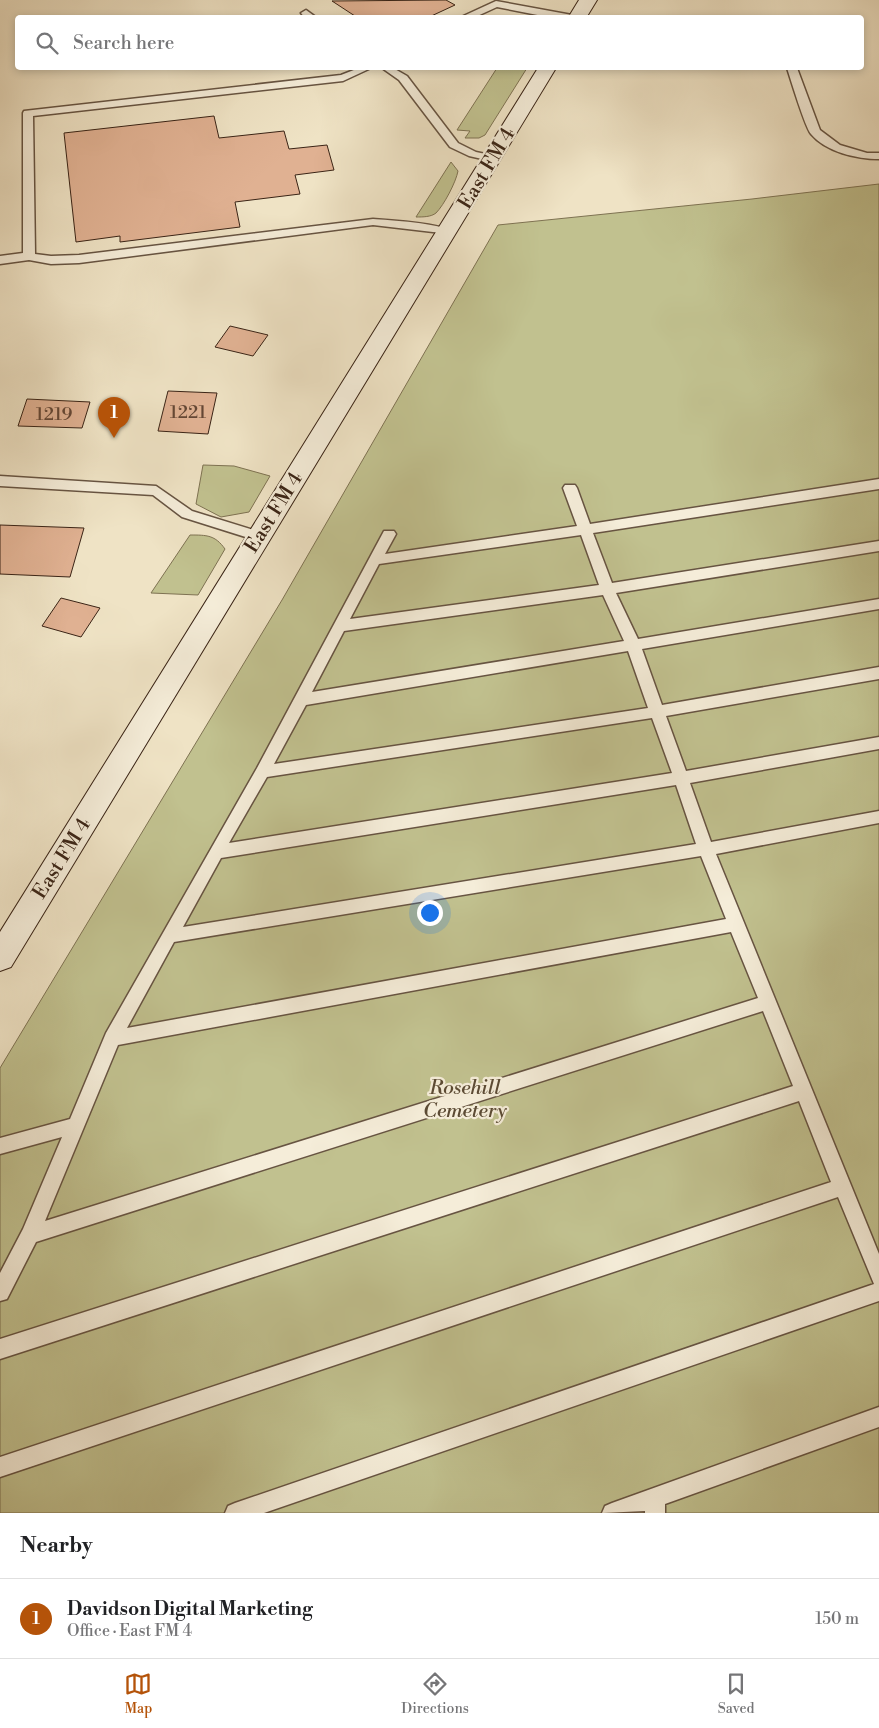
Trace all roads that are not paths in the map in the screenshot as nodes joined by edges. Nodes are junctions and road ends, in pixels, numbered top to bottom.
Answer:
1 (588, 0) edge
2 (497, 2) edge
3 (470, 15) edge
4 (558, 15) edge
5 (580, 15) edge
6 (361, 70) edge
7 (390, 70) edge
8 (546, 70) edge
9 (793, 70) edge
10 (879, 156) edge
11 (491, 158) junction
12 (446, 232) junction
13 (29, 256) junction
14 (0, 260) edge
15 (0, 481) edge
16 (879, 484) edge
17 (570, 488) dead end
18 (585, 530) junction
19 (389, 534) dead end
20 (258, 536) junction
21 (879, 546) edge
22 (375, 560) junction
23 (607, 589) junction
24 (879, 604) edge
25 (339, 626) junction
26 (633, 644) junction
27 (879, 673) edge
28 (301, 700) junction
29 (657, 712) junction
30 (879, 743) edge
31 (262, 772) junction
32 (681, 778) junction
33 (879, 817) edge
34 (706, 849) junction
35 (216, 852) junction
36 (737, 924) junction
37 (169, 936) junction
38 (0, 958) edge
39 (768, 1002) junction
40 (112, 1038) junction
41 (804, 1091) junction
42 (76, 1125) junction
43 (0, 1146) edge
44 (841, 1187) junction
45 (30, 1235) junction
46 (879, 1278) edge
47 (0, 1292) edge
48 (879, 1292) edge
49 (0, 1349) edge
50 (879, 1418) edge
51 (0, 1467) edge
52 (654, 1506) edge
53 (236, 1513) edge
54 (612, 1513) edge

1 - 5 main road
2 - 3 lane
2 - 4 lane
6 - 13 lane
7 - 11 lane
8 - 11 main road, East FM 4
9 - 10 lane
11 - 12 main road, East FM 4
12 - 13 lane
12 - 20 main road, East FM 4
13 - 14 lane
15 - 20 lane
16 - 18 lane
17 - 18 lane
18 - 22 lane
18 - 23 lane
19 - 22 lane
20 - 38 main road, East FM 4
21 - 23 lane
22 - 25 lane
23 - 25 lane
23 - 26 lane
24 - 26 lane
25 - 28 lane
26 - 28 lane
26 - 29 lane
27 - 29 lane
28 - 31 lane
29 - 31 lane
29 - 32 lane
30 - 32 lane
31 - 35 lane
32 - 34 lane
32 - 35 lane
33 - 34 lane
34 - 36 lane
34 - 37 lane
35 - 37 lane
36 - 39 lane
36 - 40 lane
37 - 40 lane
39 - 41 lane
39 - 45 lane
40 - 42 lane
41 - 44 lane
41 - 49 lane
42 - 43 lane
42 - 45 lane
44 - 46 lane
44 - 51 lane
45 - 47 lane
48 - 53 lane
50 - 52 lane
52 - 54 lane

